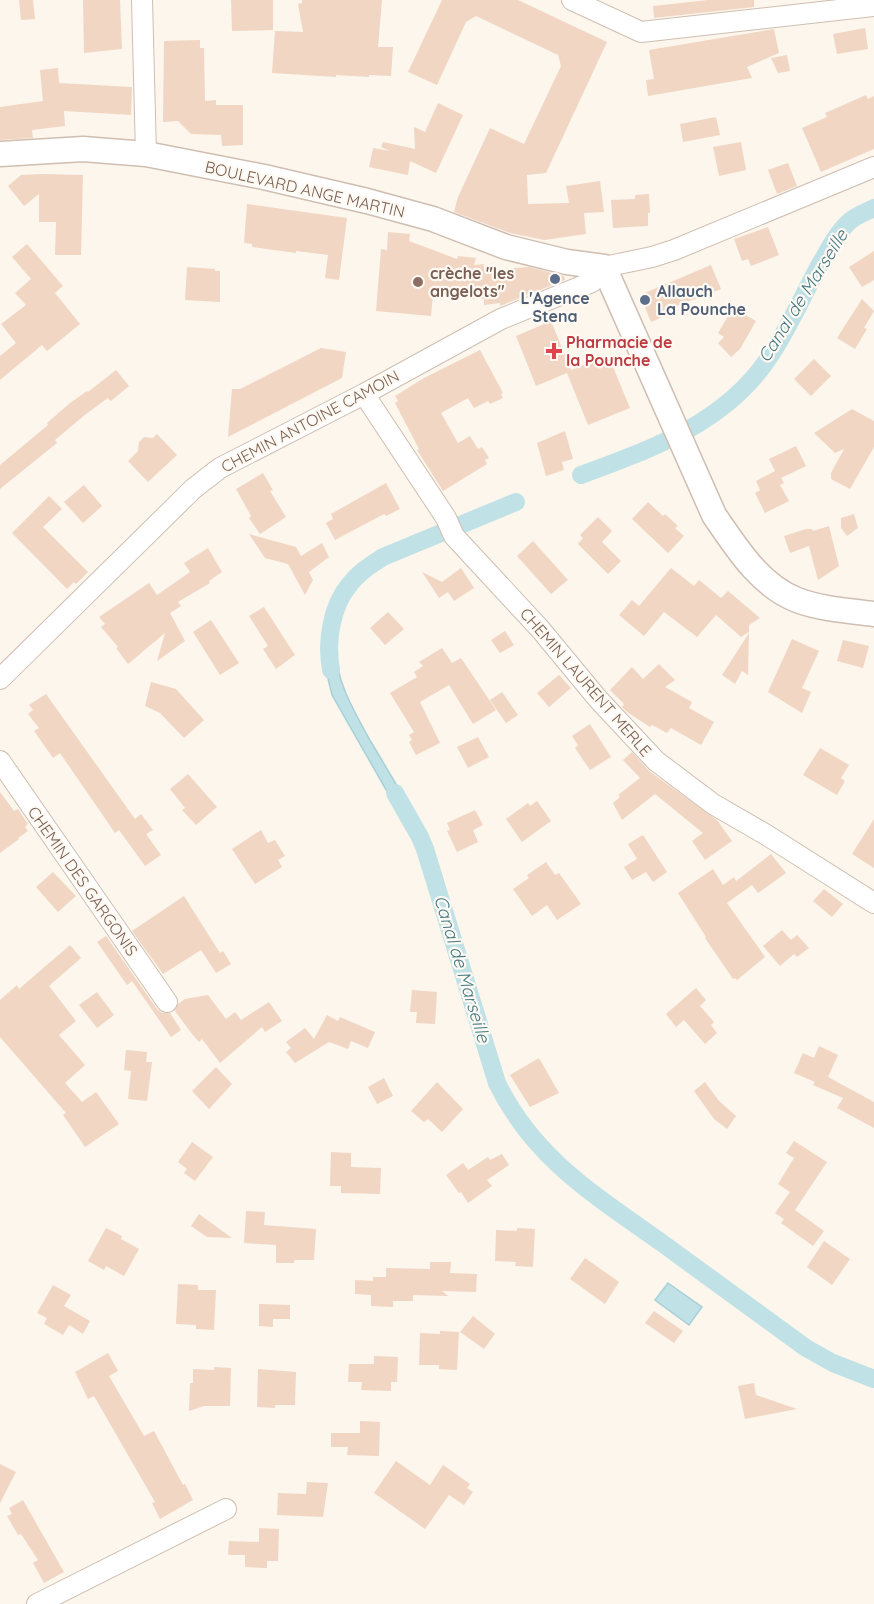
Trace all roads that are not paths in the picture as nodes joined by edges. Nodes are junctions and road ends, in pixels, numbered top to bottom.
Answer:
1 (142, 0) edge
2 (572, 0) edge
3 (874, 6) edge
4 (0, 154) edge
5 (146, 154) junction
6 (874, 167) edge
7 (604, 267) junction
8 (364, 394) junction
9 (874, 614) edge
10 (0, 679) edge
11 (0, 761) edge
12 (874, 903) edge
13 (167, 1002) dead end
14 (226, 1509) dead end
15 (37, 1604) edge

1 - 5 street
2 - 3 street
4 - 5 street, BOULEVARD ANGE MARTIN
5 - 7 street, BOULEVARD ANGE MARTIN
6 - 7 street
7 - 8 street, CHEMIN ANTOINE CAMOIN
7 - 9 street
8 - 10 street, CHEMIN ANTOINE CAMOIN
8 - 12 street, CHEMIN LAURENT MERLE
11 - 13 street, CHEMIN DES GARGONIS
14 - 15 street

